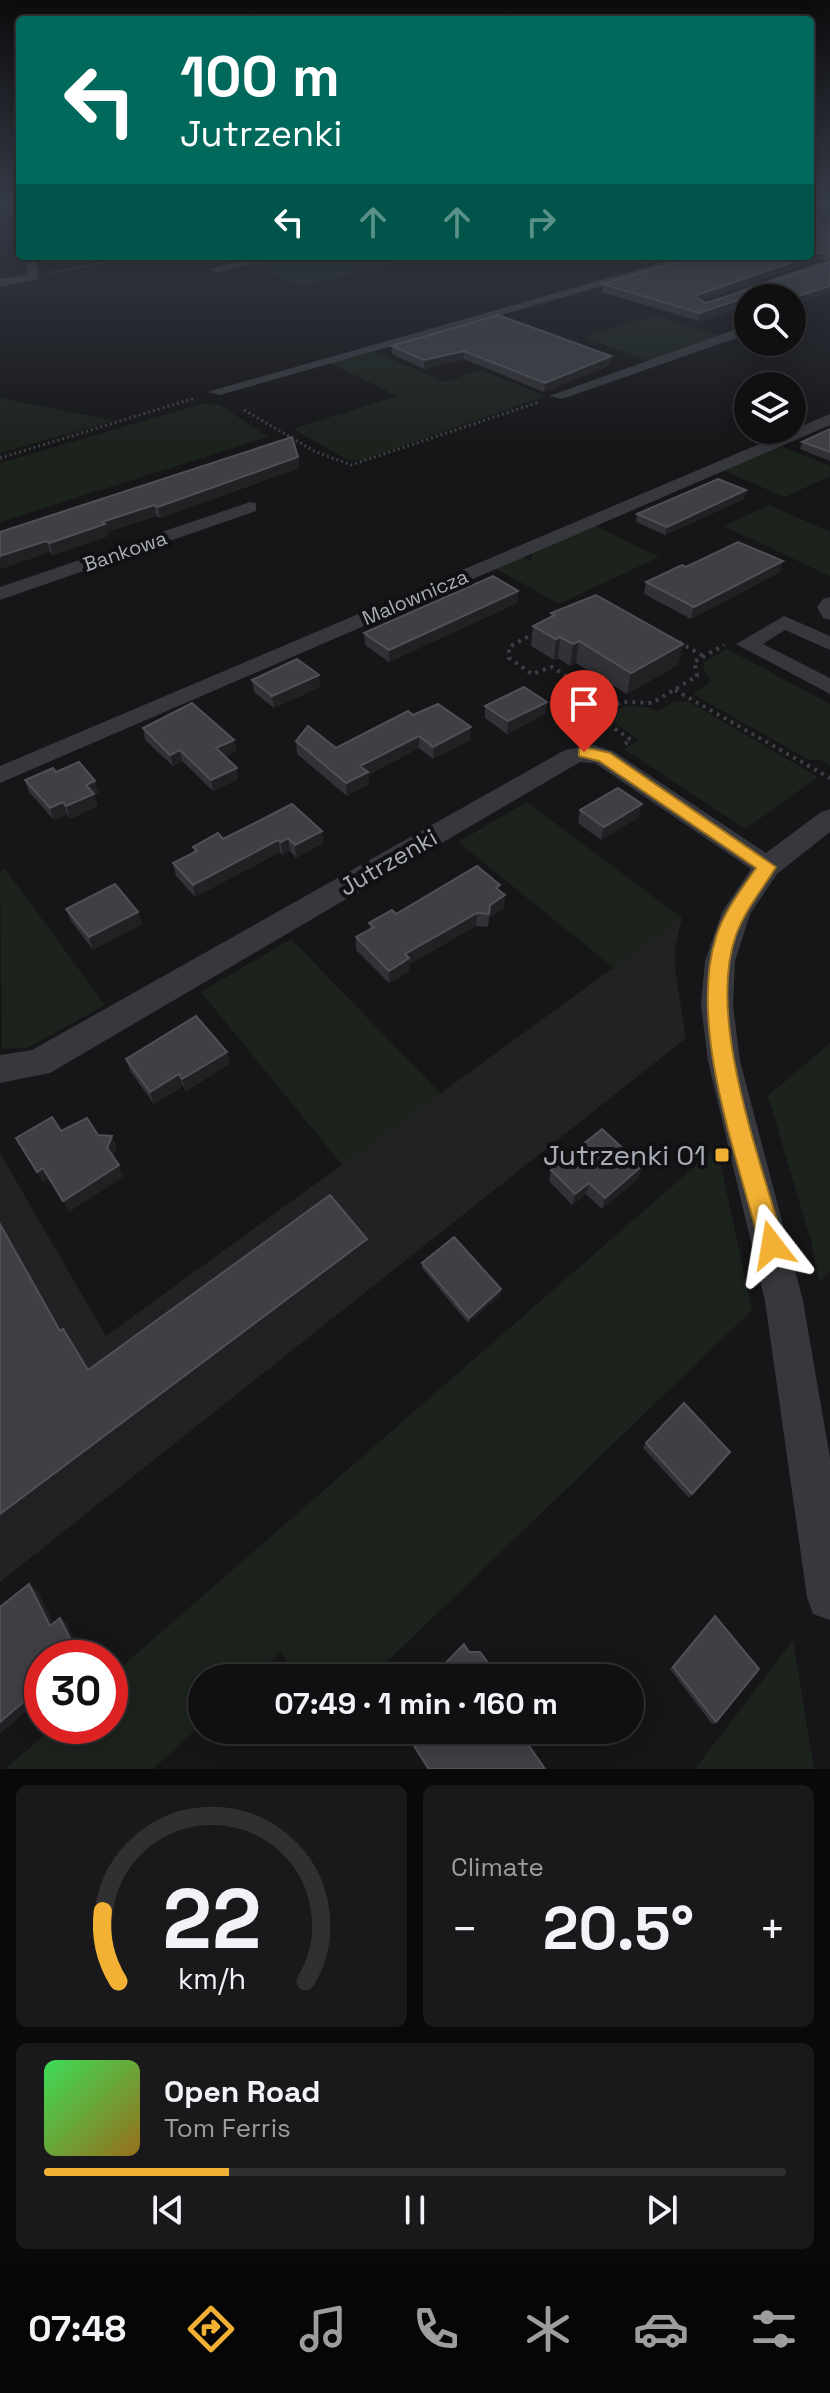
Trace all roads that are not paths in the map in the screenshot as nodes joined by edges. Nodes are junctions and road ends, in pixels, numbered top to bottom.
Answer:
1 (591, 285) edge
2 (767, 285) edge
3 (730, 296) edge
4 (734, 334) edge
5 (557, 396) road end
6 (244, 410) road end
7 (830, 419) edge
8 (250, 507) dead end
9 (0, 594) edge
10 (830, 603) edge
11 (830, 614) edge
12 (830, 644) edge
13 (830, 687) edge
14 (0, 775) edge
15 (830, 818) edge
16 (767, 867) junction
17 (0, 1069) edge
18 (823, 1517) edge
19 (830, 1597) edge

1 - 6 street
2 - 3 street
4 - 5 street
7 - 14 street, Malownicza
8 - 9 street, Bankowa
10 - 11 street
12 - 13 street
15 - 16 street
16 - 17 street, Jutrzenki
16 - 18 street
18 - 19 street

